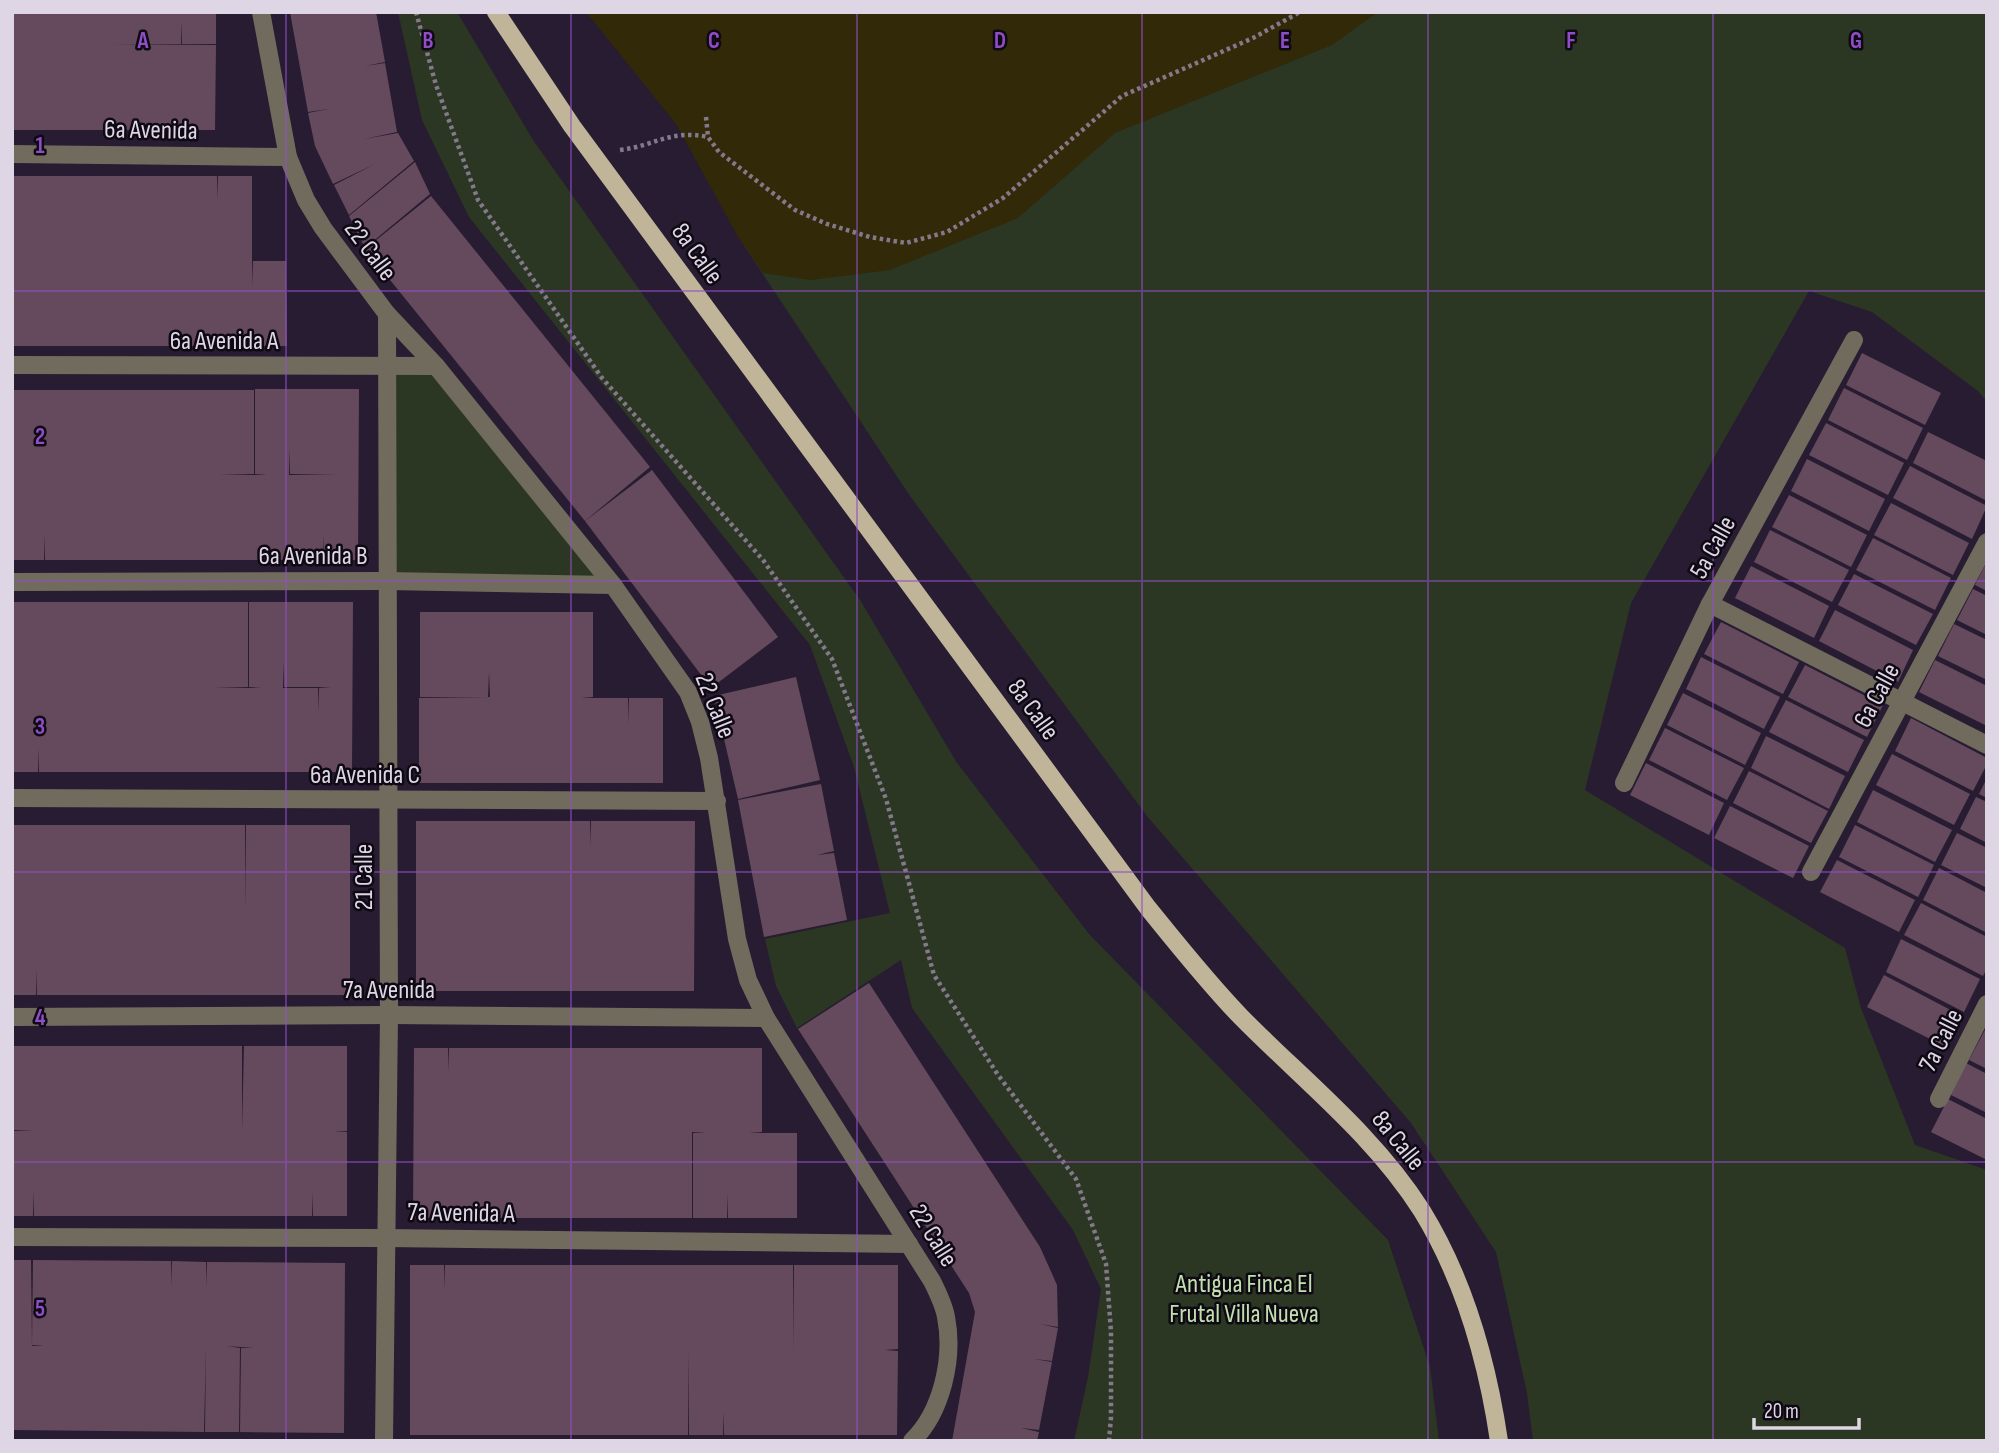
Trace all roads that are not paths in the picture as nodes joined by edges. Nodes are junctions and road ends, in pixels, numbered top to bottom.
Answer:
1 (261, 12) edge
2 (496, 12) edge
3 (12, 154) edge
4 (288, 157) junction
5 (387, 314) junction
6 (1854, 340) dead end
7 (12, 365) edge
8 (436, 366) junction
9 (386, 367) junction
10 (1987, 542) edge
11 (387, 581) junction
12 (12, 582) edge
13 (614, 585) junction
14 (1710, 604) junction
15 (1902, 702) junction
16 (1987, 745) edge
17 (1624, 783) dead end
18 (12, 798) edge
19 (389, 800) junction
20 (717, 801) junction
21 (1811, 872) dead end
22 (1987, 1004) edge
23 (389, 1015) junction
24 (12, 1017) edge
25 (766, 1018) junction
26 (1939, 1099) dead end
27 (12, 1237) edge
28 (386, 1238) junction
29 (909, 1244) junction
30 (384, 1441) edge
31 (912, 1441) edge
32 (1499, 1441) edge

1 - 4 street, 22 Calle
2 - 32 main road, 8a Calle
3 - 4 street, 6a Avenida
4 - 5 street, 22 Calle
5 - 8 street, 22 Calle
5 - 9 street, 21 Calle
6 - 14 street, 5a Calle
7 - 9 street, 6a Avenida A
8 - 9 street, 6a Avenida A
8 - 13 street, 22 Calle
9 - 11 street, 21 Calle
10 - 15 street, 6a Calle
11 - 12 street, 6a Avenida B
11 - 13 street, 6a Avenida B
11 - 19 street, 21 Calle
13 - 20 street, 22 Calle
14 - 15 street
14 - 17 street, 5a Calle
15 - 16 street
15 - 21 street, 6a Calle
18 - 19 street, 6a Avenida C
19 - 20 street, 6a Avenida C
19 - 23 street, 21 Calle
20 - 25 street, 22 Calle
22 - 26 street, 7a Calle
23 - 24 street, 7a Avenida
23 - 25 street, 7a Avenida
23 - 28 street, 21 Calle
25 - 29 street, 22 Calle
27 - 28 street, 7a Avenida A
28 - 29 street, 7a Avenida A
28 - 30 street, 21 Calle
29 - 31 street, 22 Calle

